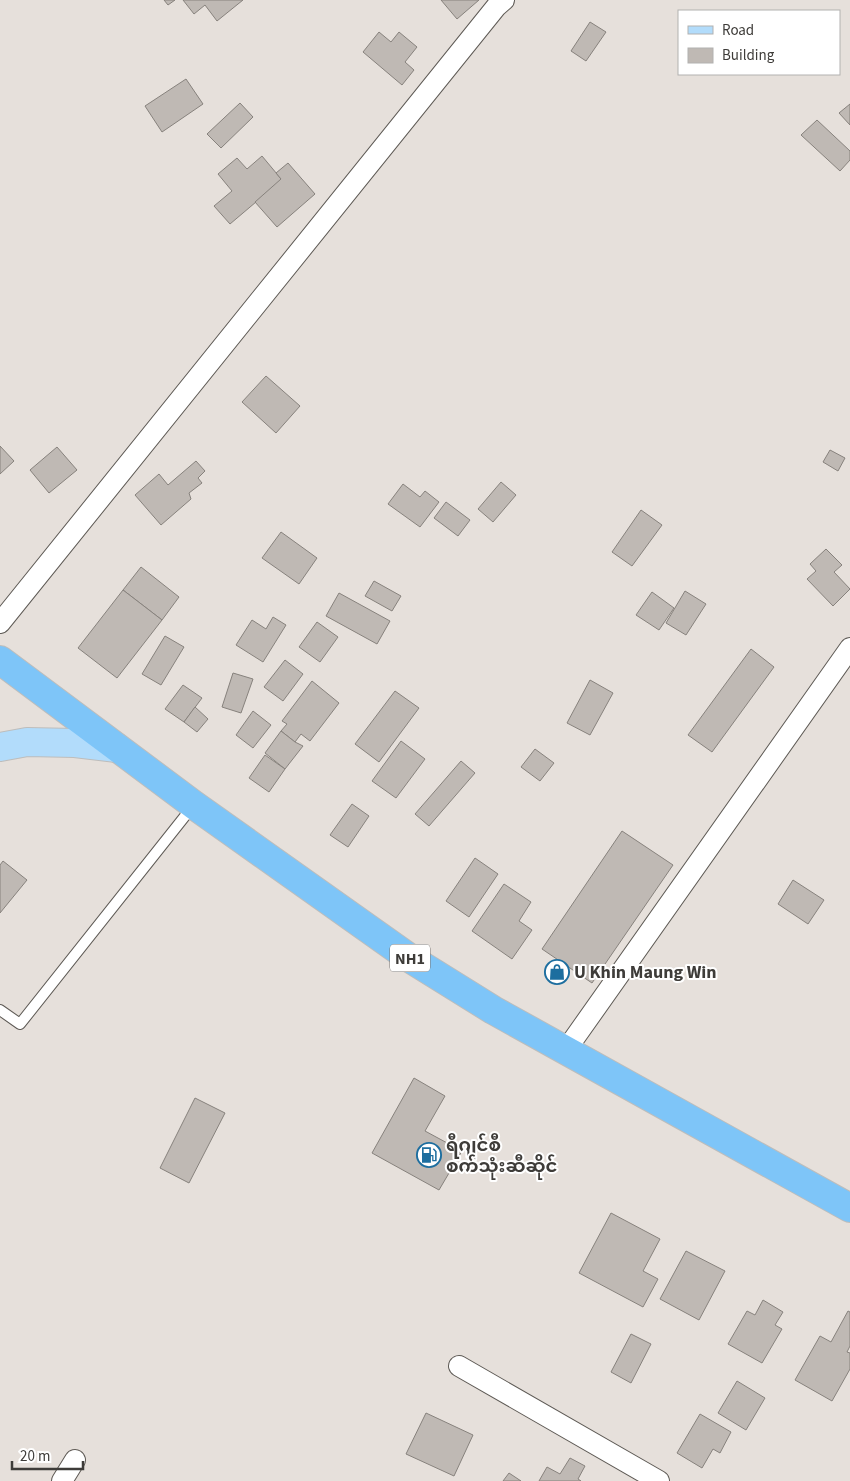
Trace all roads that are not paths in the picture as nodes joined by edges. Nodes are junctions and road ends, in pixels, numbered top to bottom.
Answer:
1 (504, 0) edge
2 (0, 624) edge
3 (850, 648) edge
4 (0, 660) edge
5 (0, 747) edge
6 (117, 748) junction
7 (194, 805) junction
8 (0, 1010) edge
9 (566, 1050) junction
10 (850, 1208) edge
11 (459, 1366) dead end
12 (75, 1460) dead end
13 (62, 1481) edge
14 (659, 1481) edge

1 - 2 street
3 - 9 street
4 - 6 highway, NH1
5 - 6 main road
6 - 7 highway, NH1
7 - 8 lane
7 - 9 highway, NH1
9 - 10 highway, NH1
11 - 14 street
12 - 13 street

